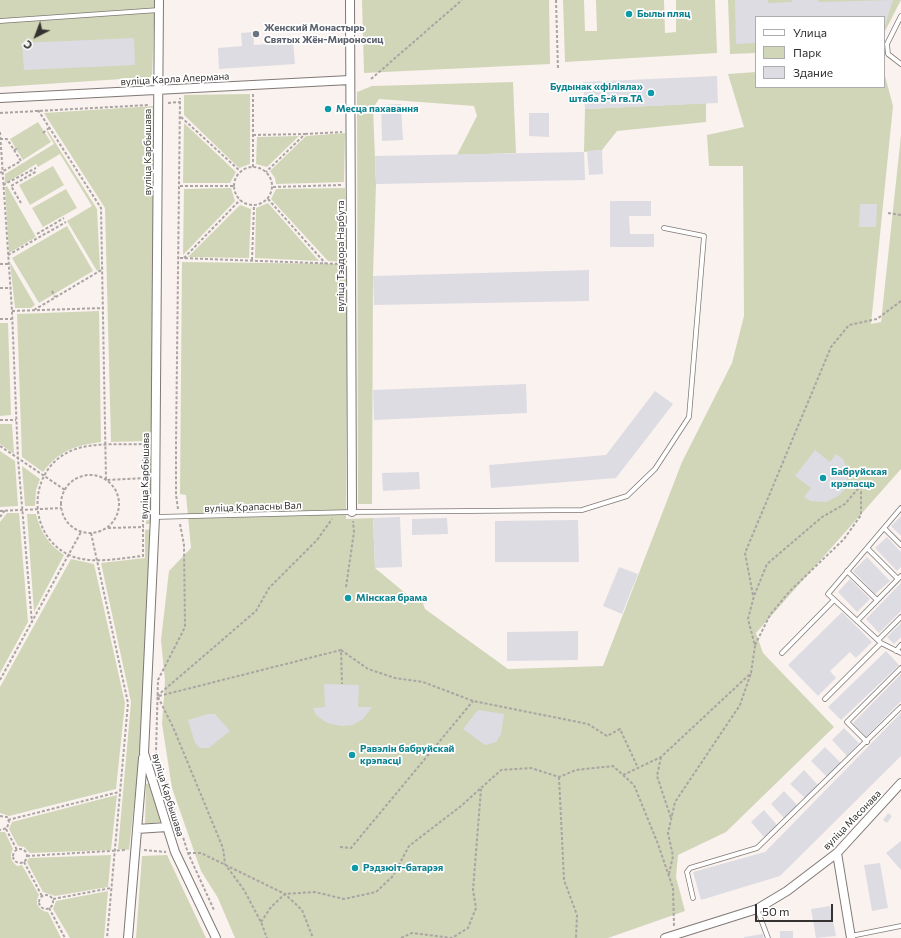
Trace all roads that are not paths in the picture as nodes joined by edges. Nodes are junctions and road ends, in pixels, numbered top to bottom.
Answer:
1 (159, 0) edge
2 (350, 0) edge
3 (159, 10) junction
4 (901, 16) edge
5 (0, 21) edge
6 (901, 64) edge
7 (350, 80) junction
8 (158, 90) junction
9 (0, 98) edge
10 (664, 228) dead end
11 (901, 508) edge
12 (352, 512) junction
13 (155, 517) junction
14 (884, 528) junction
15 (901, 545) edge
16 (867, 548) junction
17 (847, 571) junction
18 (900, 577) edge
19 (834, 600) junction
20 (877, 600) junction
21 (901, 617) edge
22 (857, 621) junction
23 (879, 642) junction
24 (901, 645) edge
25 (896, 651) junction
26 (782, 653) dead end
27 (901, 654) edge
28 (901, 668) edge
29 (825, 699) dead end
30 (901, 707) edge
31 (867, 742) junction
32 (144, 753) junction
33 (901, 783) edge
34 (167, 827) junction
35 (137, 829) junction
36 (837, 853) junction
37 (693, 898) dead end
38 (757, 909) junction
39 (901, 926) edge
40 (674, 937) edge
41 (851, 937) edge
42 (128, 938) edge
43 (216, 938) edge
44 (665, 938) edge
45 (768, 938) edge

1 - 3 street, вуліца Карбышава
2 - 7 street, вуліца Тэадора Нарбута
3 - 5 lane
3 - 8 street, вуліца Карбышава
4 - 6 lane
7 - 8 street, вуліца Карла Апермана
7 - 12 street, вуліца Тэадора Нарбута
8 - 9 street, вуліца Карла Апермана
8 - 13 street, вуліца Карбышава
10 - 12 lane, вуліца Крапасны Вал
11 - 14 lane
12 - 13 lane, вуліца Крапасны Вал
13 - 32 street, вуліца Карбышава
14 - 15 lane
14 - 16 lane
16 - 17 lane
16 - 18 lane
17 - 19 lane
17 - 20 lane
18 - 20 lane
19 - 22 lane
19 - 26 lane
20 - 22 lane
21 - 23 lane
22 - 23 lane
23 - 25 lane
23 - 29 lane
24 - 25 lane
25 - 27 lane
28 - 31 lane
30 - 31 lane
31 - 37 lane
32 - 34 street, вуліца Карбышава
32 - 35 street
33 - 36 street, вуліца Масонава
34 - 35 street
34 - 43 street, вуліца Карбышава
35 - 42 street
36 - 38 street, вуліца Масонава
36 - 41 street
38 - 40 street, вуліца Масонава
38 - 45 lane
39 - 41 lane
40 - 44 street, вуліца Масонава

